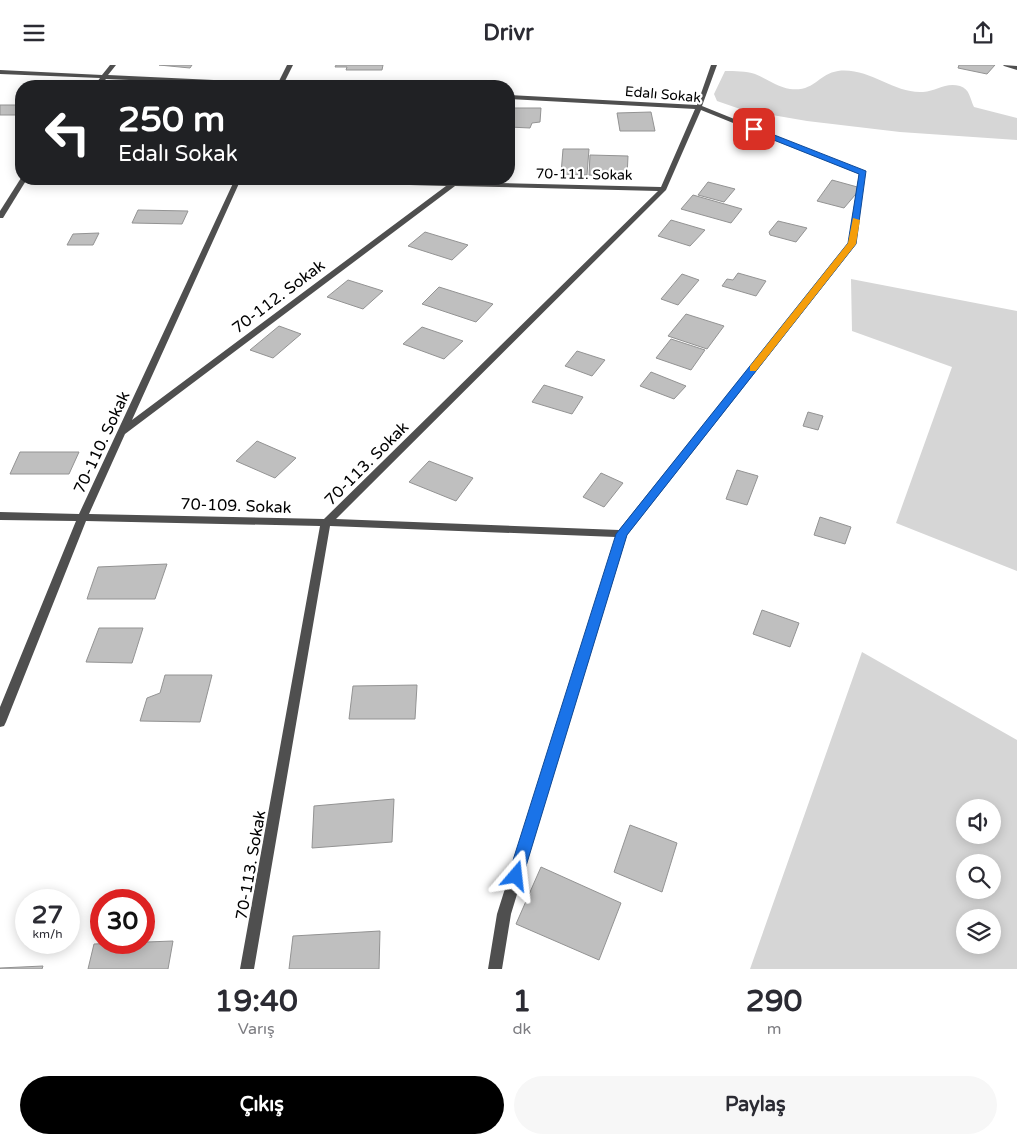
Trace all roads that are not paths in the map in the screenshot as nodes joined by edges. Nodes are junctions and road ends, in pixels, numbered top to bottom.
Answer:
1 (113, 65) edge
2 (290, 65) edge
3 (714, 65) edge
4 (1006, 65) edge
5 (1017, 68) edge
6 (0, 72) edge
7 (104, 78) junction
8 (148, 80) edge
9 (283, 80) edge
10 (515, 97) edge
11 (699, 107) junction
12 (20, 185) edge
13 (235, 185) edge
14 (452, 185) edge
15 (495, 185) edge
16 (664, 189) junction
17 (0, 216) edge
18 (122, 433) junction
19 (0, 516) edge
20 (83, 516) junction
21 (326, 523) junction
22 (622, 534) junction
23 (0, 722) edge
24 (246, 969) edge
25 (495, 969) edge

1 - 7 street
2 - 9 street
3 - 11 street, 70-113. Sokak
4 - 5 street
6 - 7 street
7 - 8 street
10 - 11 street, Edalı Sokak
11 - 16 street, 70-113. Sokak
11 - 22 street, Edalı Sokak
12 - 17 street
13 - 18 street, 70-110. Sokak
14 - 18 street, 70-112. Sokak
15 - 16 street, 70-111. Sokak
16 - 21 street, 70-113. Sokak
18 - 20 street, 70-110. Sokak
19 - 20 street, 70-109. Sokak
20 - 21 street, 70-109. Sokak
20 - 23 street, 70-110. Sokak
21 - 22 street, 70-109. Sokak
21 - 24 street, 70-113. Sokak
22 - 25 street

